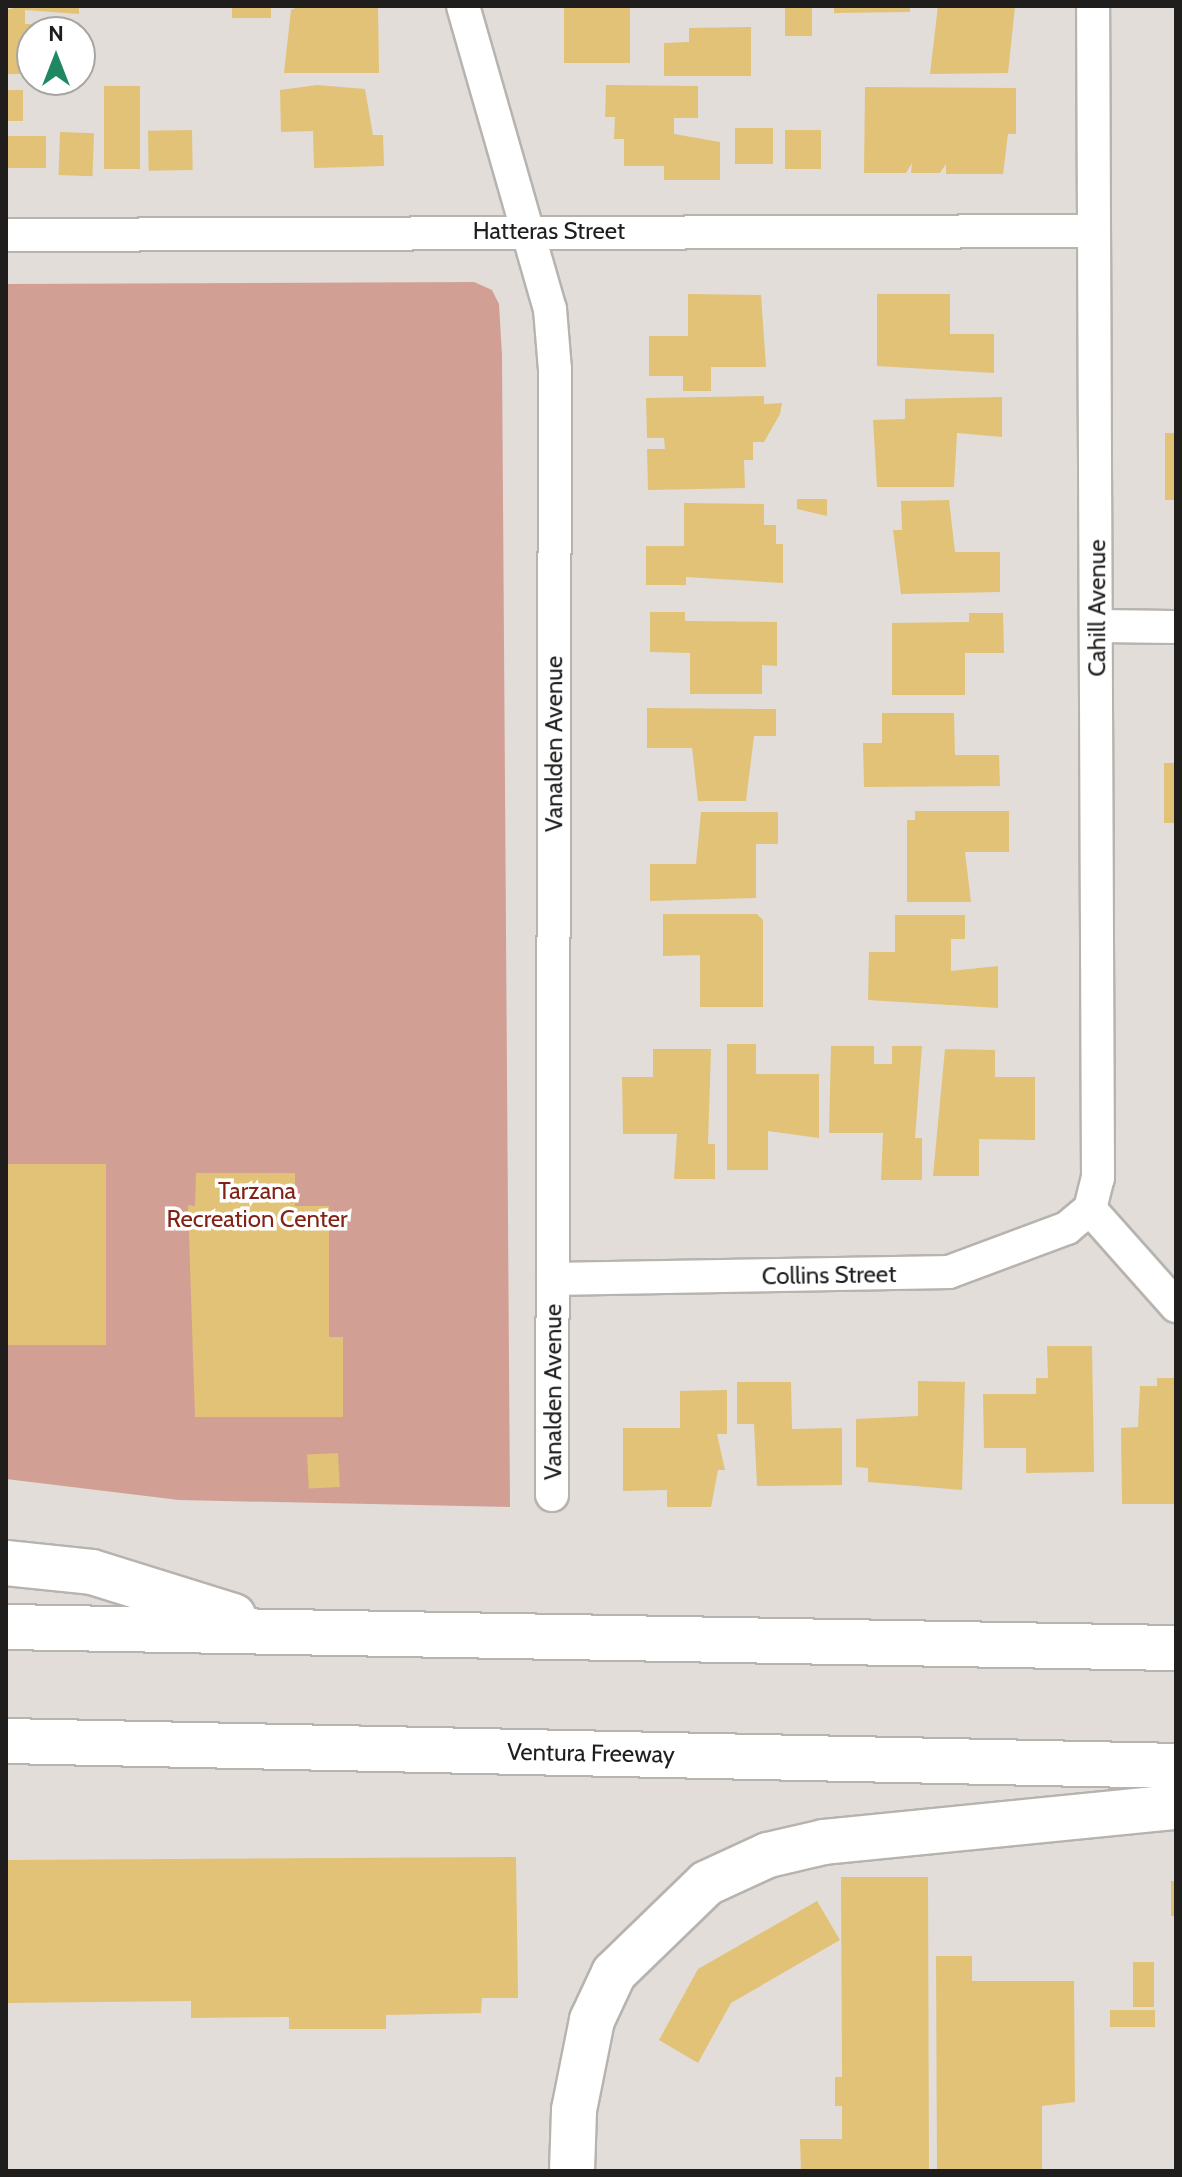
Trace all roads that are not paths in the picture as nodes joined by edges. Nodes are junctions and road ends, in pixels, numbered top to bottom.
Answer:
1 (463, 6) edge
2 (1093, 6) edge
3 (528, 231) junction
4 (1093, 231) junction
5 (6, 235) edge
6 (1097, 626) junction
7 (1176, 627) edge
8 (1090, 1209) junction
9 (553, 1279) junction
10 (1176, 1306) edge
11 (552, 1495) dead end
12 (6, 1563) edge
13 (6, 1627) edge
14 (282, 1631) junction
15 (1176, 1648) edge
16 (6, 1741) edge
17 (1176, 1766) edge
18 (1176, 1807) edge
19 (572, 2171) edge

1 - 3 street, Vanalden Avenue
2 - 4 street, Cahill Avenue
3 - 4 street, Hatteras Street
3 - 5 street, Hatteras Street
3 - 9 street, Vanalden Avenue
4 - 6 street, Cahill Avenue
6 - 7 street
6 - 8 street, Cahill Avenue
8 - 9 street, Collins Street
8 - 10 street
9 - 11 street, Vanalden Avenue
12 - 14 highway
13 - 14 highway
14 - 15 highway
16 - 17 highway, Ventura Freeway
18 - 19 highway

